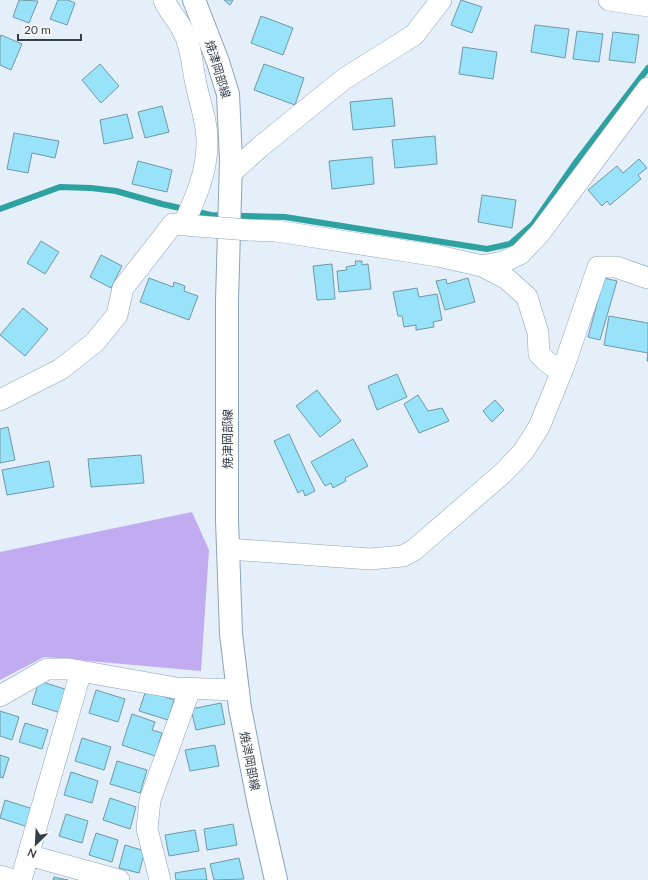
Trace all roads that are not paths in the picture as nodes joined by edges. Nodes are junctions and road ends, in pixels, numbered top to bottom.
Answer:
1 (164, 0) edge
2 (194, 0) edge
3 (441, 0) edge
4 (609, 0) edge
5 (648, 6) edge
6 (648, 88) edge
7 (230, 173) junction
8 (190, 226) junction
9 (482, 266) junction
10 (648, 278) edge
11 (562, 372) junction
12 (0, 400) edge
13 (228, 549) junction
14 (81, 671) junction
15 (190, 689) junction
16 (238, 690) junction
17 (0, 696) edge
18 (28, 855) junction
19 (0, 876) edge
20 (14, 880) edge
21 (21, 880) edge
22 (119, 880) edge
23 (160, 880) edge
24 (276, 880) edge

1 - 8 street
2 - 7 main road, 焼津岡部線
3 - 7 street
4 - 5 street
6 - 9 street
7 - 13 main road, 焼津岡部線
8 - 9 street, bridge
8 - 12 street
9 - 11 street
10 - 11 street
11 - 13 street
13 - 16 main road, 焼津岡部線
14 - 15 street
14 - 17 street
14 - 18 street
15 - 16 street
15 - 23 street
16 - 24 main road, 焼津岡部線
18 - 21 street
18 - 22 street
19 - 20 street

